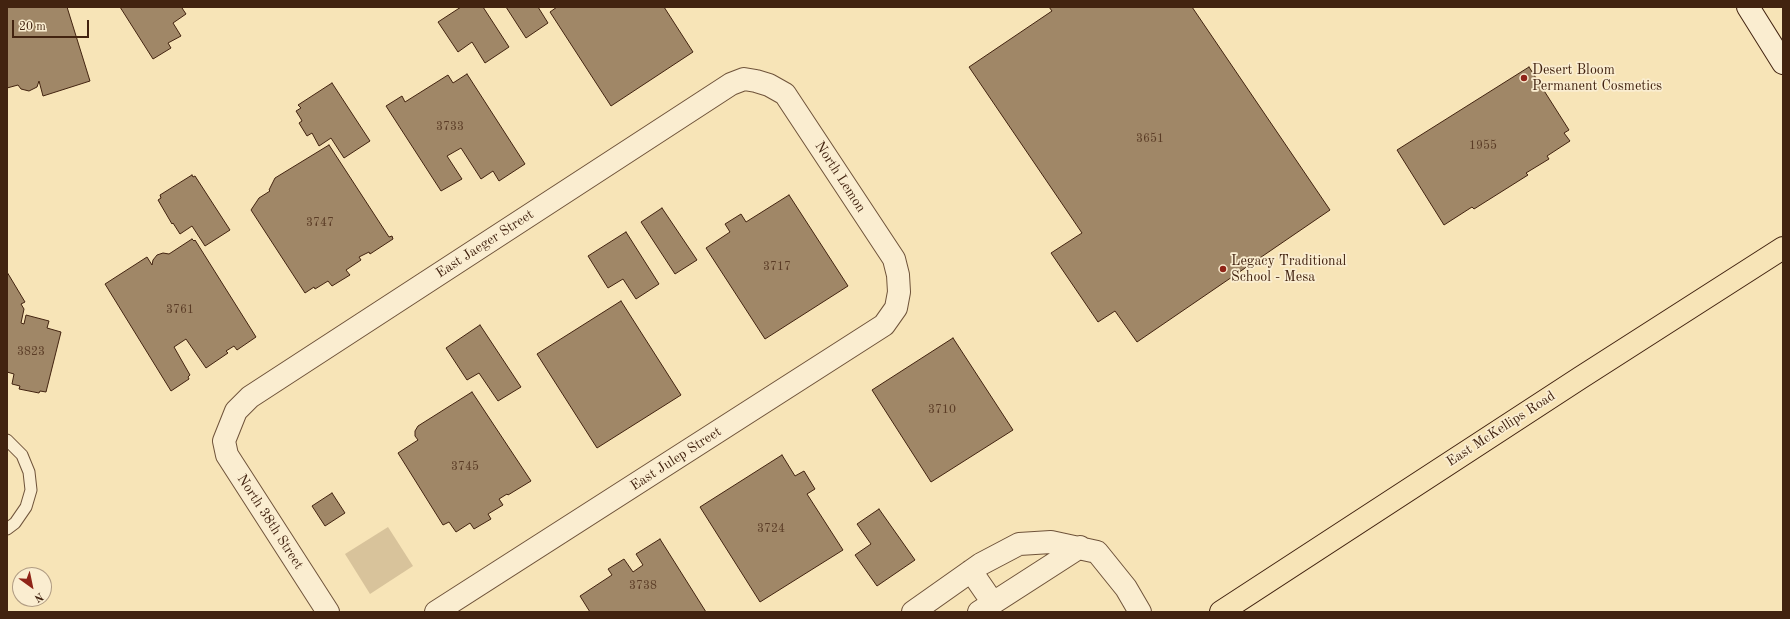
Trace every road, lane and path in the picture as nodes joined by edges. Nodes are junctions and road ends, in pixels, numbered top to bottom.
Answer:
1 (1748, 7) edge
2 (1783, 63) edge
3 (756, 81) joint
4 (1783, 248) edge
5 (899, 292) joint
6 (228, 428) joint
7 (7, 440) edge
8 (7, 529) edge
9 (1080, 547) junction
10 (971, 571) junction
11 (986, 608) edge
12 (328, 612) edge
13 (436, 612) edge
14 (913, 612) edge
15 (1140, 612) edge
16 (1221, 612) edge

1 - 2 street
3 - 5 street, North Lemon
3 - 6 street, East Jaeger Street
4 - 16 main road, East McKellips Road
5 - 13 street, East Julep Street
6 - 12 street, North 38th Street
7 - 8 lane
9 - 10 street
9 - 11 street
9 - 15 street
10 - 11 street
10 - 14 street

